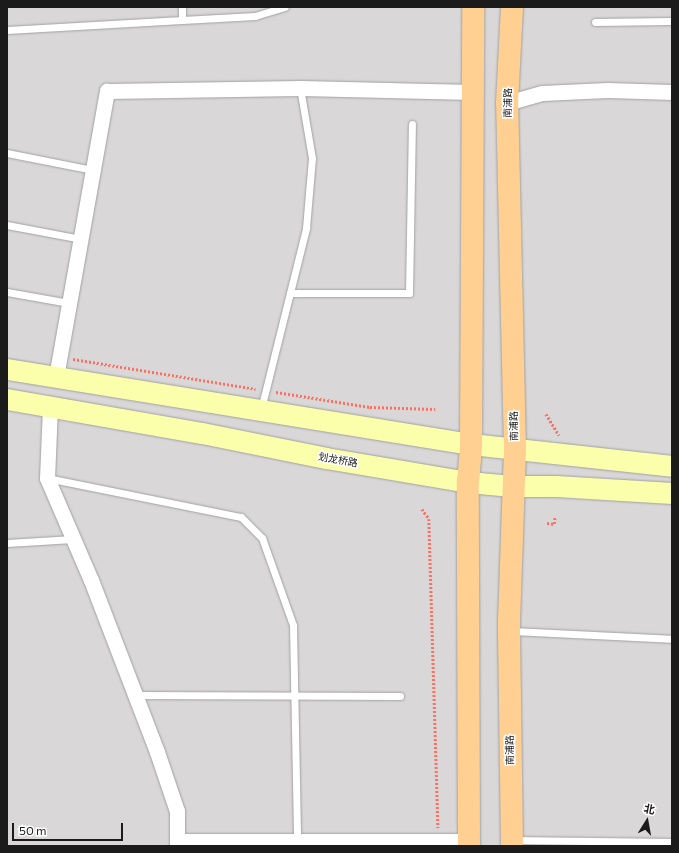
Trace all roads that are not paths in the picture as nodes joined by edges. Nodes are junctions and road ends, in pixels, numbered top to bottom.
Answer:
1 (182, 7) edge
2 (285, 7) edge
3 (473, 7) edge
4 (512, 7) edge
5 (182, 20) junction
6 (672, 21) edge
7 (595, 22) dead end
8 (7, 30) edge
9 (300, 88) junction
10 (473, 92) junction
11 (672, 92) edge
12 (507, 103) junction
13 (412, 124) dead end
14 (7, 153) edge
15 (93, 170) junction
16 (7, 225) edge
17 (81, 239) junction
18 (7, 292) edge
19 (290, 293) junction
20 (69, 303) junction
21 (7, 369) edge
22 (56, 377) junction
23 (7, 399) edge
24 (50, 407) junction
25 (261, 410) junction
26 (471, 444) junction
27 (515, 450) junction
28 (672, 466) edge
29 (47, 478) junction
30 (468, 482) junction
31 (512, 486) junction
32 (672, 493) edge
33 (73, 539) junction
34 (7, 543) edge
35 (509, 631) junction
36 (672, 639) edge
37 (136, 696) junction
38 (400, 696) dead end
39 (296, 697) junction
40 (672, 842) edge
41 (297, 843) edge
42 (512, 843) edge
43 (177, 844) edge
44 (469, 844) edge

1 - 5 lane
2 - 5 lane
3 - 10 main road
4 - 12 main road, 南浦路
5 - 8 lane
6 - 7 lane
9 - 10 street
9 - 15 street
9 - 19 lane
10 - 26 main road
11 - 12 street
12 - 27 main road, 南浦路
13 - 19 lane
14 - 15 lane
15 - 17 street
16 - 17 lane
17 - 20 street
18 - 20 lane
19 - 25 lane
20 - 22 street
21 - 22 main road
22 - 25 main road
23 - 24 main road, 划龙桥路
24 - 29 street
24 - 30 main road, 划龙桥路
25 - 26 main road
26 - 27 main road
26 - 30 main road
27 - 28 main road
27 - 31 main road, 南浦路
29 - 33 street
29 - 39 lane
30 - 31 main road, 划龙桥路
30 - 44 main road
31 - 32 main road, 划龙桥路
31 - 35 main road, 南浦路
33 - 34 lane
33 - 37 street
35 - 36 lane
35 - 42 main road, 南浦路
37 - 39 lane
37 - 43 street
38 - 39 lane
39 - 41 lane
40 - 42 lane
41 - 43 street
41 - 44 street

